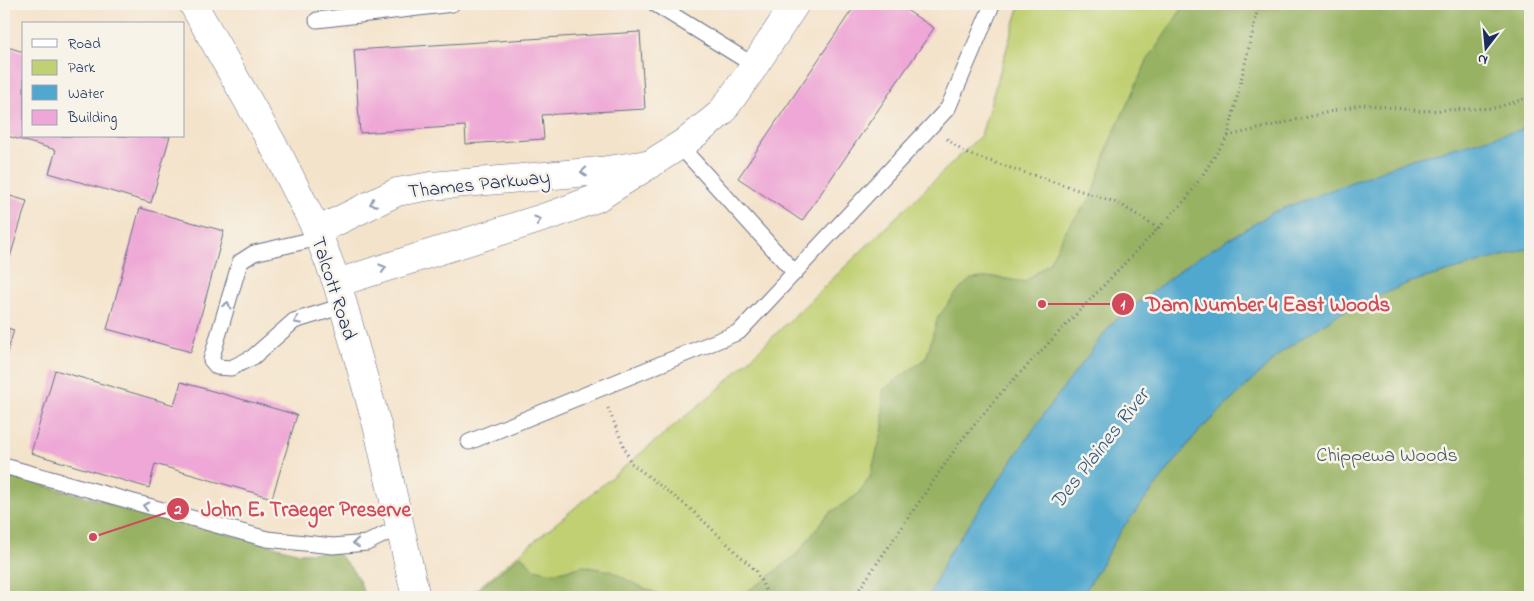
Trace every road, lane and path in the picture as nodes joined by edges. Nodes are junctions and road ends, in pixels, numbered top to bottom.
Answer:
1 (193, 4) edge
2 (452, 4) edge
3 (655, 4) edge
4 (795, 4) edge
5 (991, 4) edge
6 (1259, 4) edge
7 (397, 7) edge
8 (317, 20) dead end
9 (755, 66) junction
10 (1530, 97) edge
11 (932, 128) junction
12 (1228, 136) junction
13 (679, 146) junction
14 (650, 163) junction
15 (1158, 228) junction
16 (318, 234) junction
17 (795, 273) junction
18 (340, 294) junction
19 (600, 389) junction
20 (469, 442) dead end
21 (4, 466) edge
22 (401, 526) junction
23 (416, 597) edge
24 (769, 597) edge
25 (854, 597) edge

1 - 16 street, Talcott Road
2 - 7 lane
3 - 9 lane
4 - 9 street, Thames Parkway
5 - 11 lane
6 - 12 path
7 - 8 lane
9 - 13 street, Thames Parkway
10 - 12 path
11 - 15 path
11 - 17 lane
12 - 15 path
13 - 14 street, Thames Parkway
13 - 17 lane
14 -> 16 street, Thames Parkway
18 -> 14 street, Thames Parkway
15 - 25 path
16 - 18 street, Talcott Road
18 -> 16 lane
17 - 19 lane
18 - 22 street, Talcott Road
19 - 20 lane
19 - 24 path
22 -> 21 lane
22 - 23 street, Talcott Road

